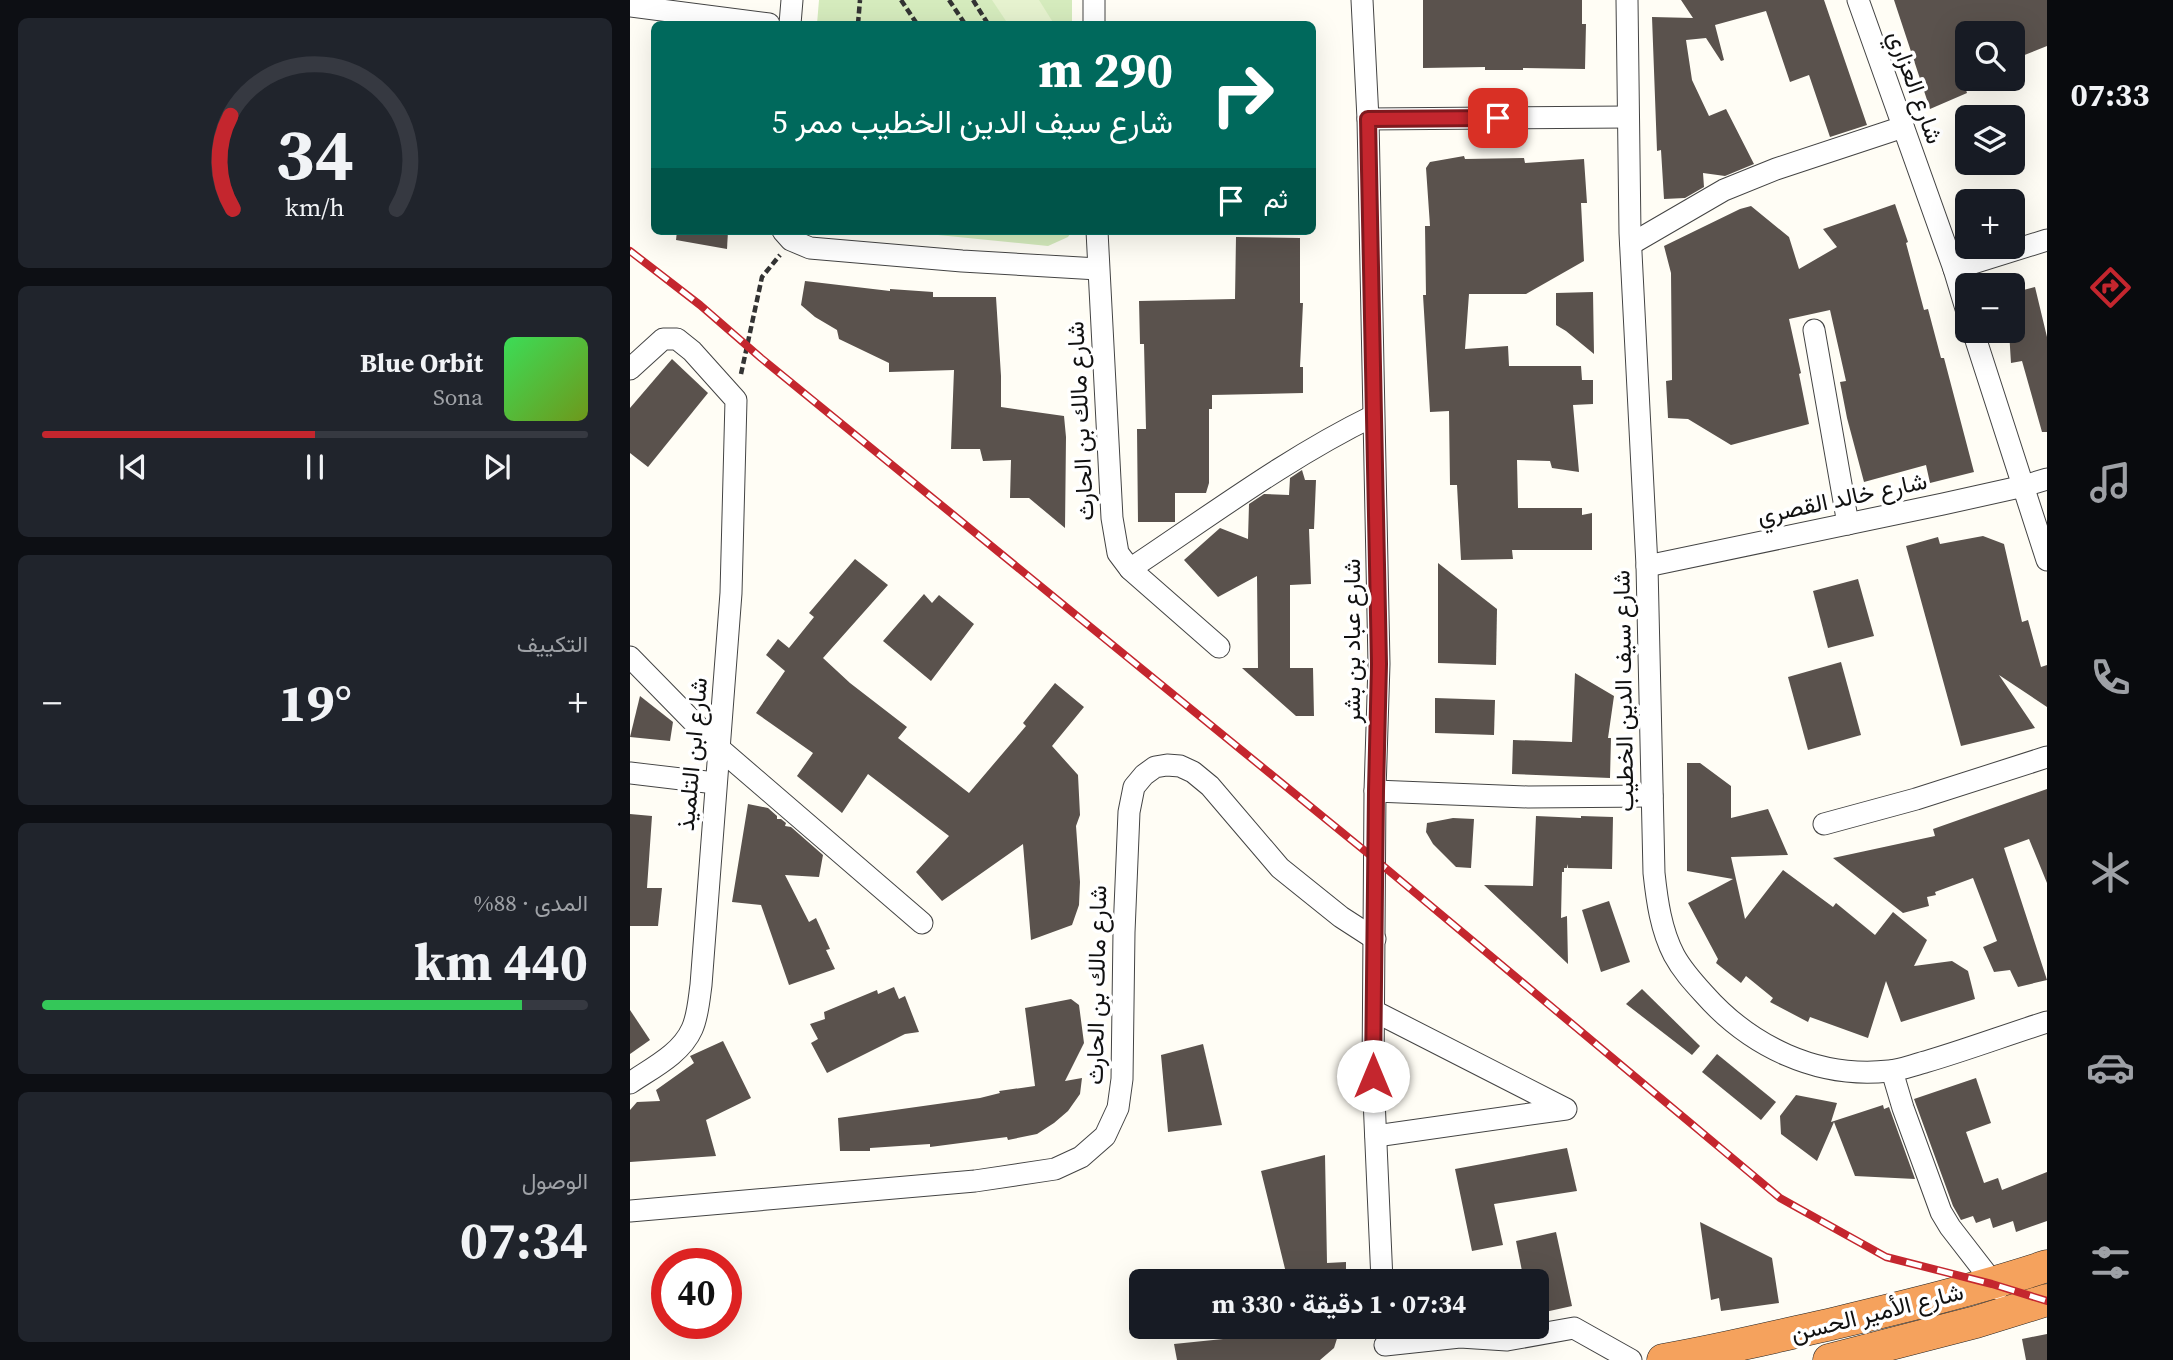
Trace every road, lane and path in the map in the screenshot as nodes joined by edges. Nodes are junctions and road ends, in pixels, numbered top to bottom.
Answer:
1 (792, 0) edge
2 (860, 0) edge
3 (901, 0) edge
4 (949, 0) edge
5 (973, 0) edge
6 (1094, 0) edge
7 (1363, 0) edge
8 (1627, 0) edge
9 (1858, 0) edge
10 (630, 6) edge
11 (746, 21) edge
12 (790, 21) edge
13 (858, 21) edge
14 (915, 21) edge
15 (963, 21) edge
16 (986, 21) edge
17 (1094, 21) edge
18 (1628, 117) junction
19 (1368, 119) junction
20 (1903, 127) junction
21 (1097, 235) edge
22 (787, 236) edge
23 (2047, 240) edge
24 (1631, 244) junction
25 (1098, 269) junction
26 (1954, 269) junction
27 (1955, 273) edge
28 (1814, 330) dead end
29 (1977, 343) edge
30 (630, 369) edge
31 (736, 400) junction
32 (1373, 416) junction
33 (2047, 479) edge
34 (2024, 486) junction
35 (1848, 524) junction
36 (2047, 560) edge
37 (1647, 566) junction
38 (1130, 569) junction
39 (1219, 647) dead end
40 (630, 657) edge
41 (720, 749) junction
42 (2047, 757) edge
43 (630, 773) edge
44 (715, 783) junction
45 (1376, 791) junction
46 (1652, 796) junction
47 (1824, 824) dead end
48 (922, 923) dead end
49 (1375, 939) junction
50 (1374, 1011) junction
51 (2047, 1022) edge
52 (1892, 1071) junction
53 (630, 1083) edge
54 (1376, 1136) junction
55 (630, 1211) edge
56 (2047, 1266) edge
57 (1382, 1269) edge
58 (1992, 1284) junction
59 (2034, 1304) edge
60 (1385, 1344) edge
61 (1631, 1360) edge
62 (1663, 1360) edge
63 (1829, 1360) edge

1 - 12 street
2 - 13 path
3 - 14 path
4 - 15 path
5 - 16 path
6 - 17 street
7 - 19 street, شارع عباد بن بشر
8 - 18 street, شارع سيف الدين الخطيب
9 - 20 street, شارع العزاري
10 - 11 street
18 - 19 street
18 - 24 street, شارع سيف الدين الخطيب
19 - 32 street, شارع عباد بن بشر
20 - 24 street
20 - 26 street, شارع العزاري
21 - 25 street, شارع مالك بن الحارث
22 - 25 street
22 - 31 path
23 - 26 street
24 - 37 street, شارع سيف الدين الخطيب
25 - 38 street, شارع مالك بن الحارث
26 - 27 street, شارع العزاري
28 - 35 street
29 - 34 street
30 - 31 street
31 - 41 street, شارع ابن التلميذ
32 - 38 street
32 - 45 street, شارع عباد بن بشر
33 - 34 street, شارع خالد القصري
34 - 35 street, شارع خالد القصري
34 - 36 street
35 - 37 street, شارع خالد القصري
37 - 46 street, شارع سيف الدين الخطيب
38 - 39 street, شارع مالك بن الحارث
40 - 41 street
41 - 44 street, شارع ابن التلميذ
41 - 48 street
42 - 47 street
43 - 44 street
44 - 53 street, شارع ابن التلميذ
45 - 46 street
45 - 49 street, شارع عباد بن بشر
46 - 52 street, شارع سيف الدين الخطيب
49 - 50 street, شارع عباد بن بشر
49 - 55 street, شارع مالك بن الحارث
50 - 54 street, شارع عباد بن بشر
50 - 54 street
51 - 52 street, شارع سيف الدين الخطيب
52 - 58 street
54 - 57 street, شارع عباد بن بشر
56 - 58 highway, شارع الأمير الحسن
58 - 59 street
58 - 62 highway, شارع الأمير الحسن
59 - 63 highway, شارع الأمير الحسن
60 - 61 street

